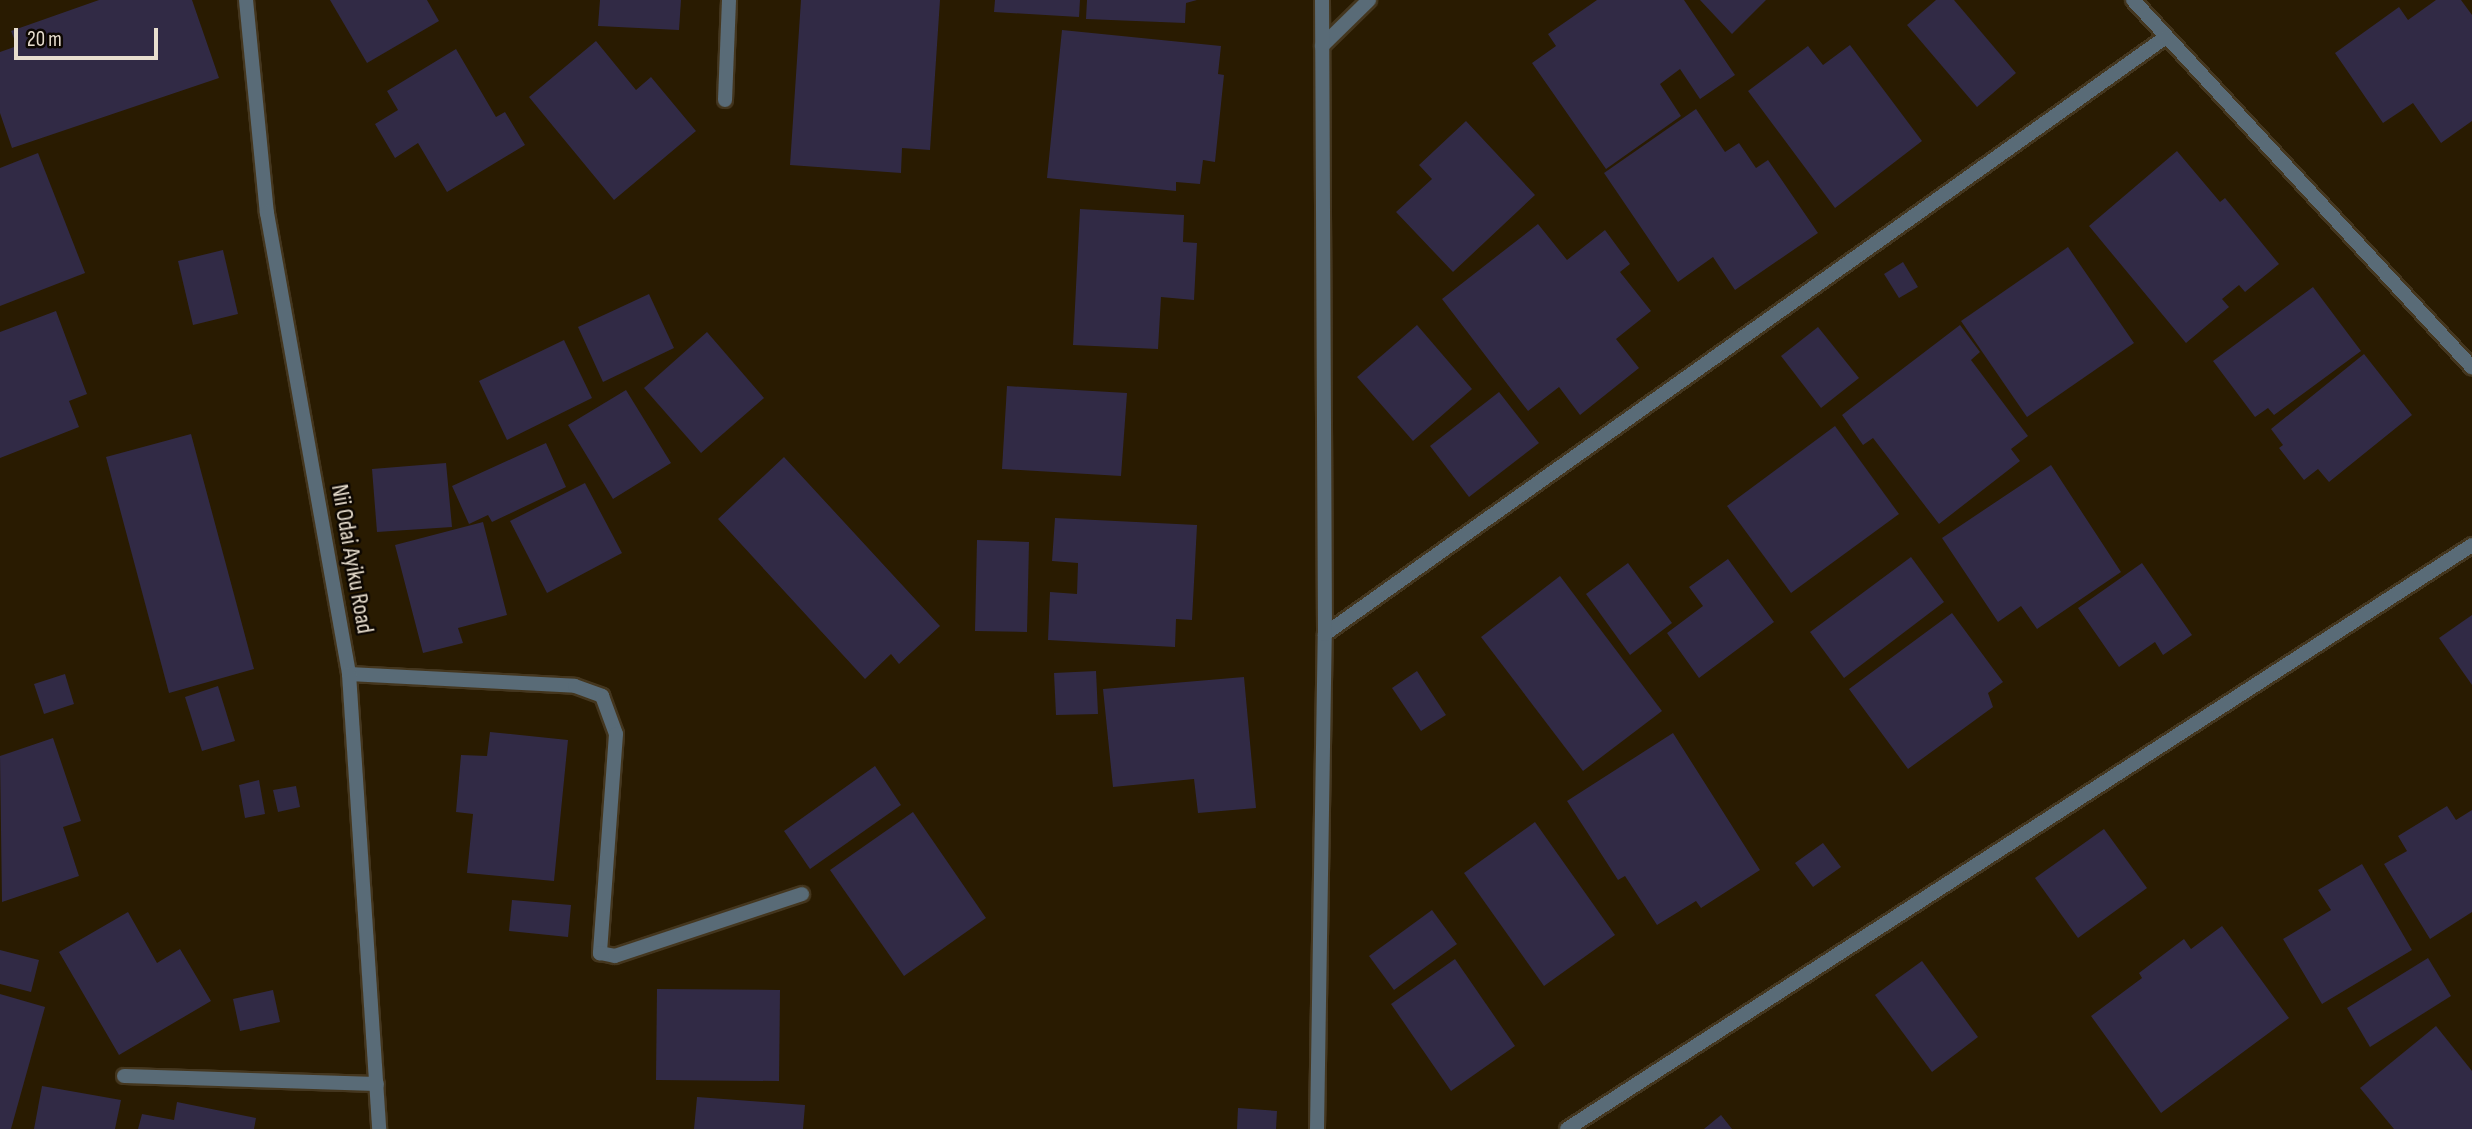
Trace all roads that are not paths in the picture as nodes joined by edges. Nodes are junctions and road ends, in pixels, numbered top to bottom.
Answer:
1 (246, 0) edge
2 (729, 0) edge
3 (1322, 0) edge
4 (1369, 0) edge
5 (2133, 0) edge
6 (2166, 37) junction
7 (1321, 46) junction
8 (725, 100) dead end
9 (2472, 367) edge
10 (2472, 545) edge
11 (1325, 634) junction
12 (349, 674) junction
13 (802, 894) dead end
14 (124, 1076) dead end
15 (377, 1084) junction
16 (380, 1129) edge
17 (1317, 1129) edge
18 (1567, 1129) edge

1 - 12 street, Nii Odai Ayiku Road
2 - 8 street
3 - 7 street
4 - 7 street
5 - 6 street
6 - 9 street
6 - 11 street
7 - 11 street
10 - 18 street
11 - 17 street
12 - 13 street
12 - 15 street, Nii Odai Ayiku Road
14 - 15 street
15 - 16 street, Nii Odai Ayiku Road

